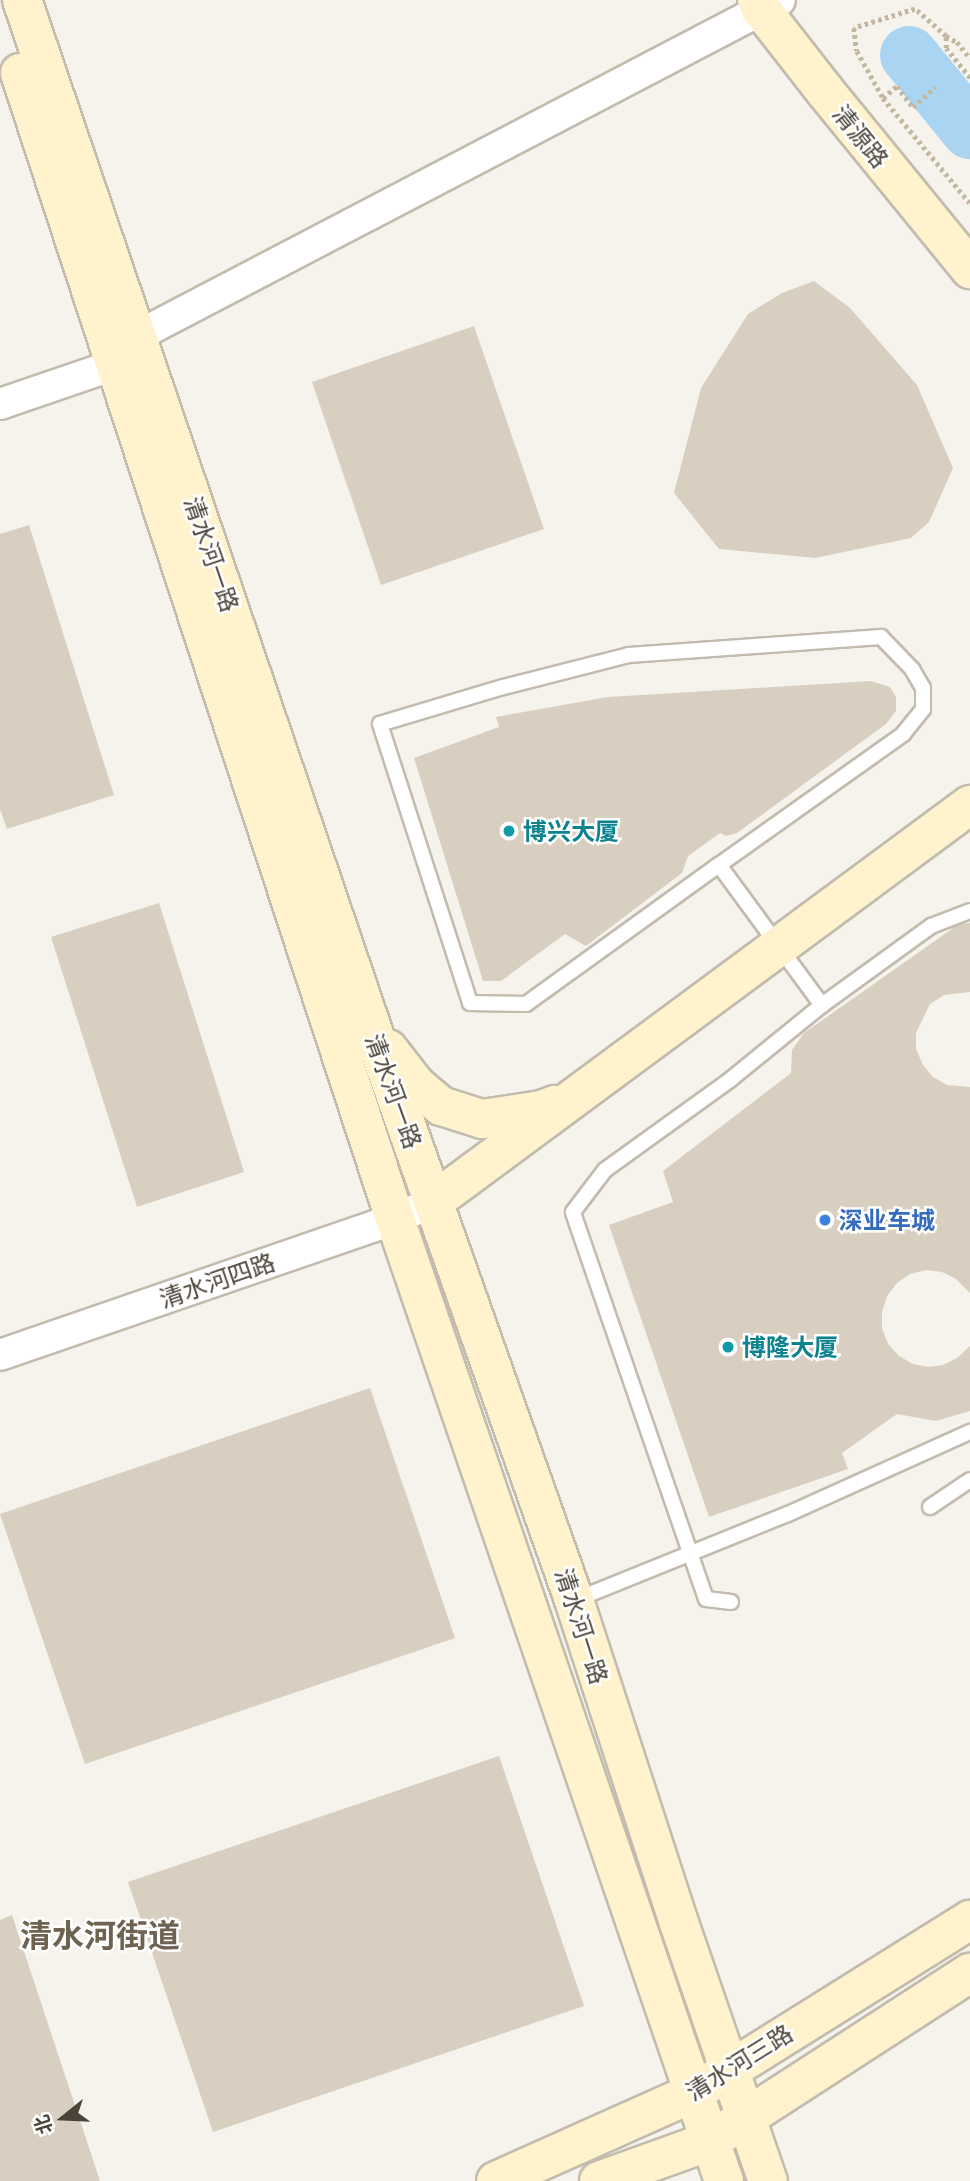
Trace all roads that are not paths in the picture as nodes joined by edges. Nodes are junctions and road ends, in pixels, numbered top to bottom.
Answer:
1 (22, 0) edge
2 (770, 2) edge
3 (0, 15) edge
4 (970, 243) edge
5 (970, 269) edge
6 (128, 350) junction
7 (0, 404) edge
8 (970, 805) edge
9 (719, 865) junction
10 (970, 911) edge
11 (778, 946) junction
12 (822, 1004) junction
13 (369, 1020) junction
14 (576, 1096) junction
15 (433, 1202) junction
16 (395, 1219) junction
17 (0, 1355) edge
18 (970, 1432) edge
19 (970, 1480) edge
20 (930, 1507) dead end
21 (690, 1556) junction
22 (574, 1600) junction
23 (731, 1602) dead end
24 (970, 1920) edge
25 (970, 1973) edge
26 (730, 2067) junction
27 (693, 2093) junction
28 (747, 2117) junction
29 (710, 2141) junction
30 (496, 2181) edge
31 (599, 2181) edge
32 (724, 2181) edge
33 (768, 2181) edge

1 - 6 street, 清水河一路
2 - 4 street, 清源路
2 - 5 street, 清源路
2 - 6 street
3 - 6 street, 清水河一路
6 - 7 street
6 - 13 street, 清水河一路
6 - 16 street, 清水河一路
8 - 11 street
9 - 9 lane
9 - 11 lane
10 - 12 lane
11 - 12 lane
11 - 14 street
12 - 21 lane
13 - 14 street
13 - 15 street, 清水河一路
14 - 15 street
15 - 16 street, 清水河四路
15 - 22 street, 清水河一路
16 - 17 street, 清水河四路
16 - 27 street, 清水河一路
18 - 21 lane
19 - 20 lane
21 - 22 lane
21 - 23 lane
22 - 26 street, 清水河一路
24 - 26 street, 清水河三路
25 - 28 street, 清水河三路
26 - 27 street, 清水河三路
26 - 28 street, 清水河一路
27 - 29 street, 清水河一路
27 - 30 street, 清水河三路
28 - 29 street, 清水河三路
28 - 33 street, 清水河一路
29 - 31 street, 清水河三路
29 - 32 street, 清水河一路

